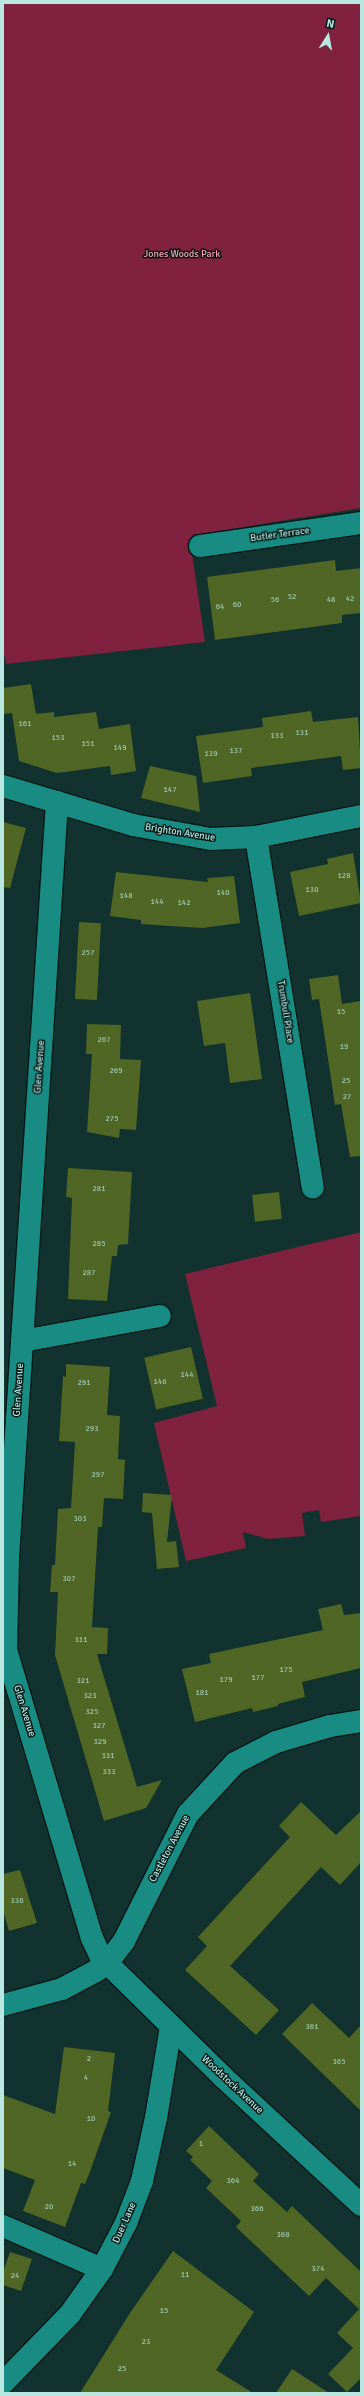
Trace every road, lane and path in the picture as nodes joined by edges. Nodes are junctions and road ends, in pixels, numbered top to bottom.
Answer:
1 (361, 523) edge
2 (200, 546) dead end
3 (3, 786) edge
4 (57, 802) junction
5 (361, 816) edge
6 (256, 837) junction
7 (313, 1187) dead end
8 (160, 1316) dead end
9 (16, 1350) edge
10 (361, 1721) edge
11 (106, 1963) junction
12 (3, 2005) edge
13 (171, 2026) junction
14 (361, 2205) edge
15 (3, 2226) edge
16 (102, 2269) junction
17 (3, 2383) edge

1 - 2 street, Butler Terrace
3 - 4 street, Brighton Avenue
4 - 6 street, Brighton Avenue
4 - 9 street, Glen Avenue
5 - 6 street, Brighton Avenue
6 - 7 street, Trumbull Place
8 - 9 street
9 - 11 street, Glen Avenue
10 - 11 street, Castleton Avenue
11 - 12 street, Castleton Avenue
11 - 13 street, Woodstock Avenue
13 - 14 street, Woodstock Avenue
13 - 16 street, Duer Lane
15 - 16 street
16 - 17 street, Duer Lane

